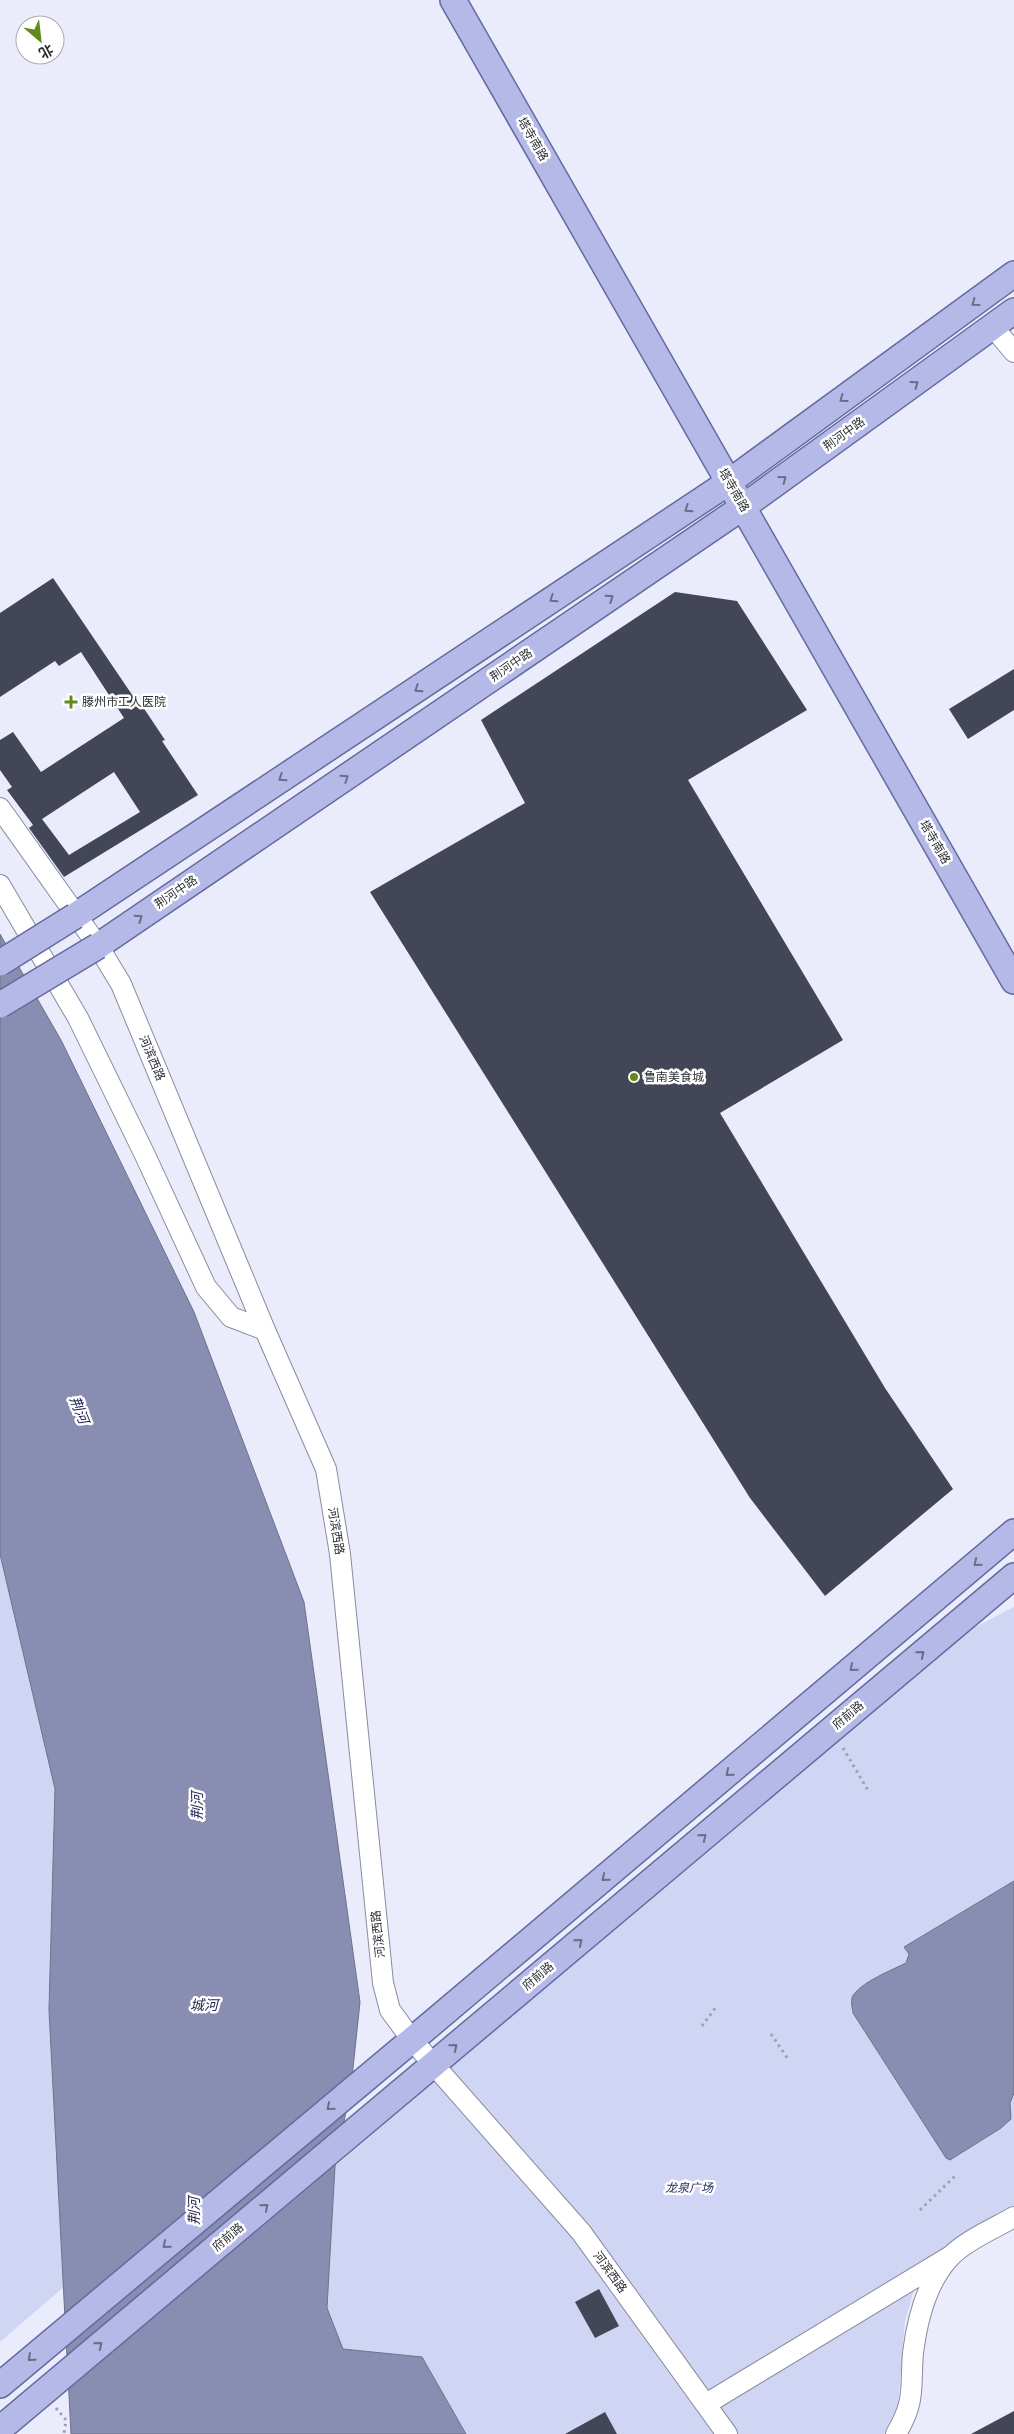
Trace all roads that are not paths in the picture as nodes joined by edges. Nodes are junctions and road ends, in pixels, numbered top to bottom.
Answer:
1 (453, 0) edge
2 (1014, 274) edge
3 (1014, 311) edge
4 (993, 327) junction
5 (1014, 352) edge
6 (729, 482) junction
7 (744, 507) junction
8 (0, 808) edge
9 (0, 885) edge
10 (76, 916) junction
11 (98, 946) junction
12 (0, 963) edge
13 (1014, 981) edge
14 (0, 1005) edge
15 (265, 1330) junction
16 (1014, 1532) edge
17 (1014, 1576) edge
18 (412, 2040) junction
19 (432, 2065) junction
20 (1014, 2218) edge
21 (949, 2257) junction
22 (0, 2385) edge
23 (706, 2404) junction
24 (0, 2429) edge
25 (728, 2434) edge
26 (896, 2434) edge

1 - 6 main road, 塔寺南路
2 -> 6 main road
3 - 4 main road, 荆河中路
4 - 5 street
7 -> 4 main road, 荆河中路
6 - 7 main road, 塔寺南路
6 -> 10 main road
11 -> 7 main road, 荆河中路
7 - 13 main road, 塔寺南路
8 - 10 street, 河滨西路
9 - 15 street
10 - 11 street, 河滨西路
10 - 12 main road, bridge
11 - 14 main road, 荆河中路, bridge
11 - 15 street, 河滨西路
15 - 18 street, 河滨西路
16 -> 18 main road
19 -> 17 main road, 府前路
18 - 19 street, 河滨西路
18 -> 22 main road
19 - 23 street, 河滨西路
24 -> 19 main road, 府前路
20 - 21 street
21 - 23 street
21 - 26 street
23 - 25 street, 河滨西路

